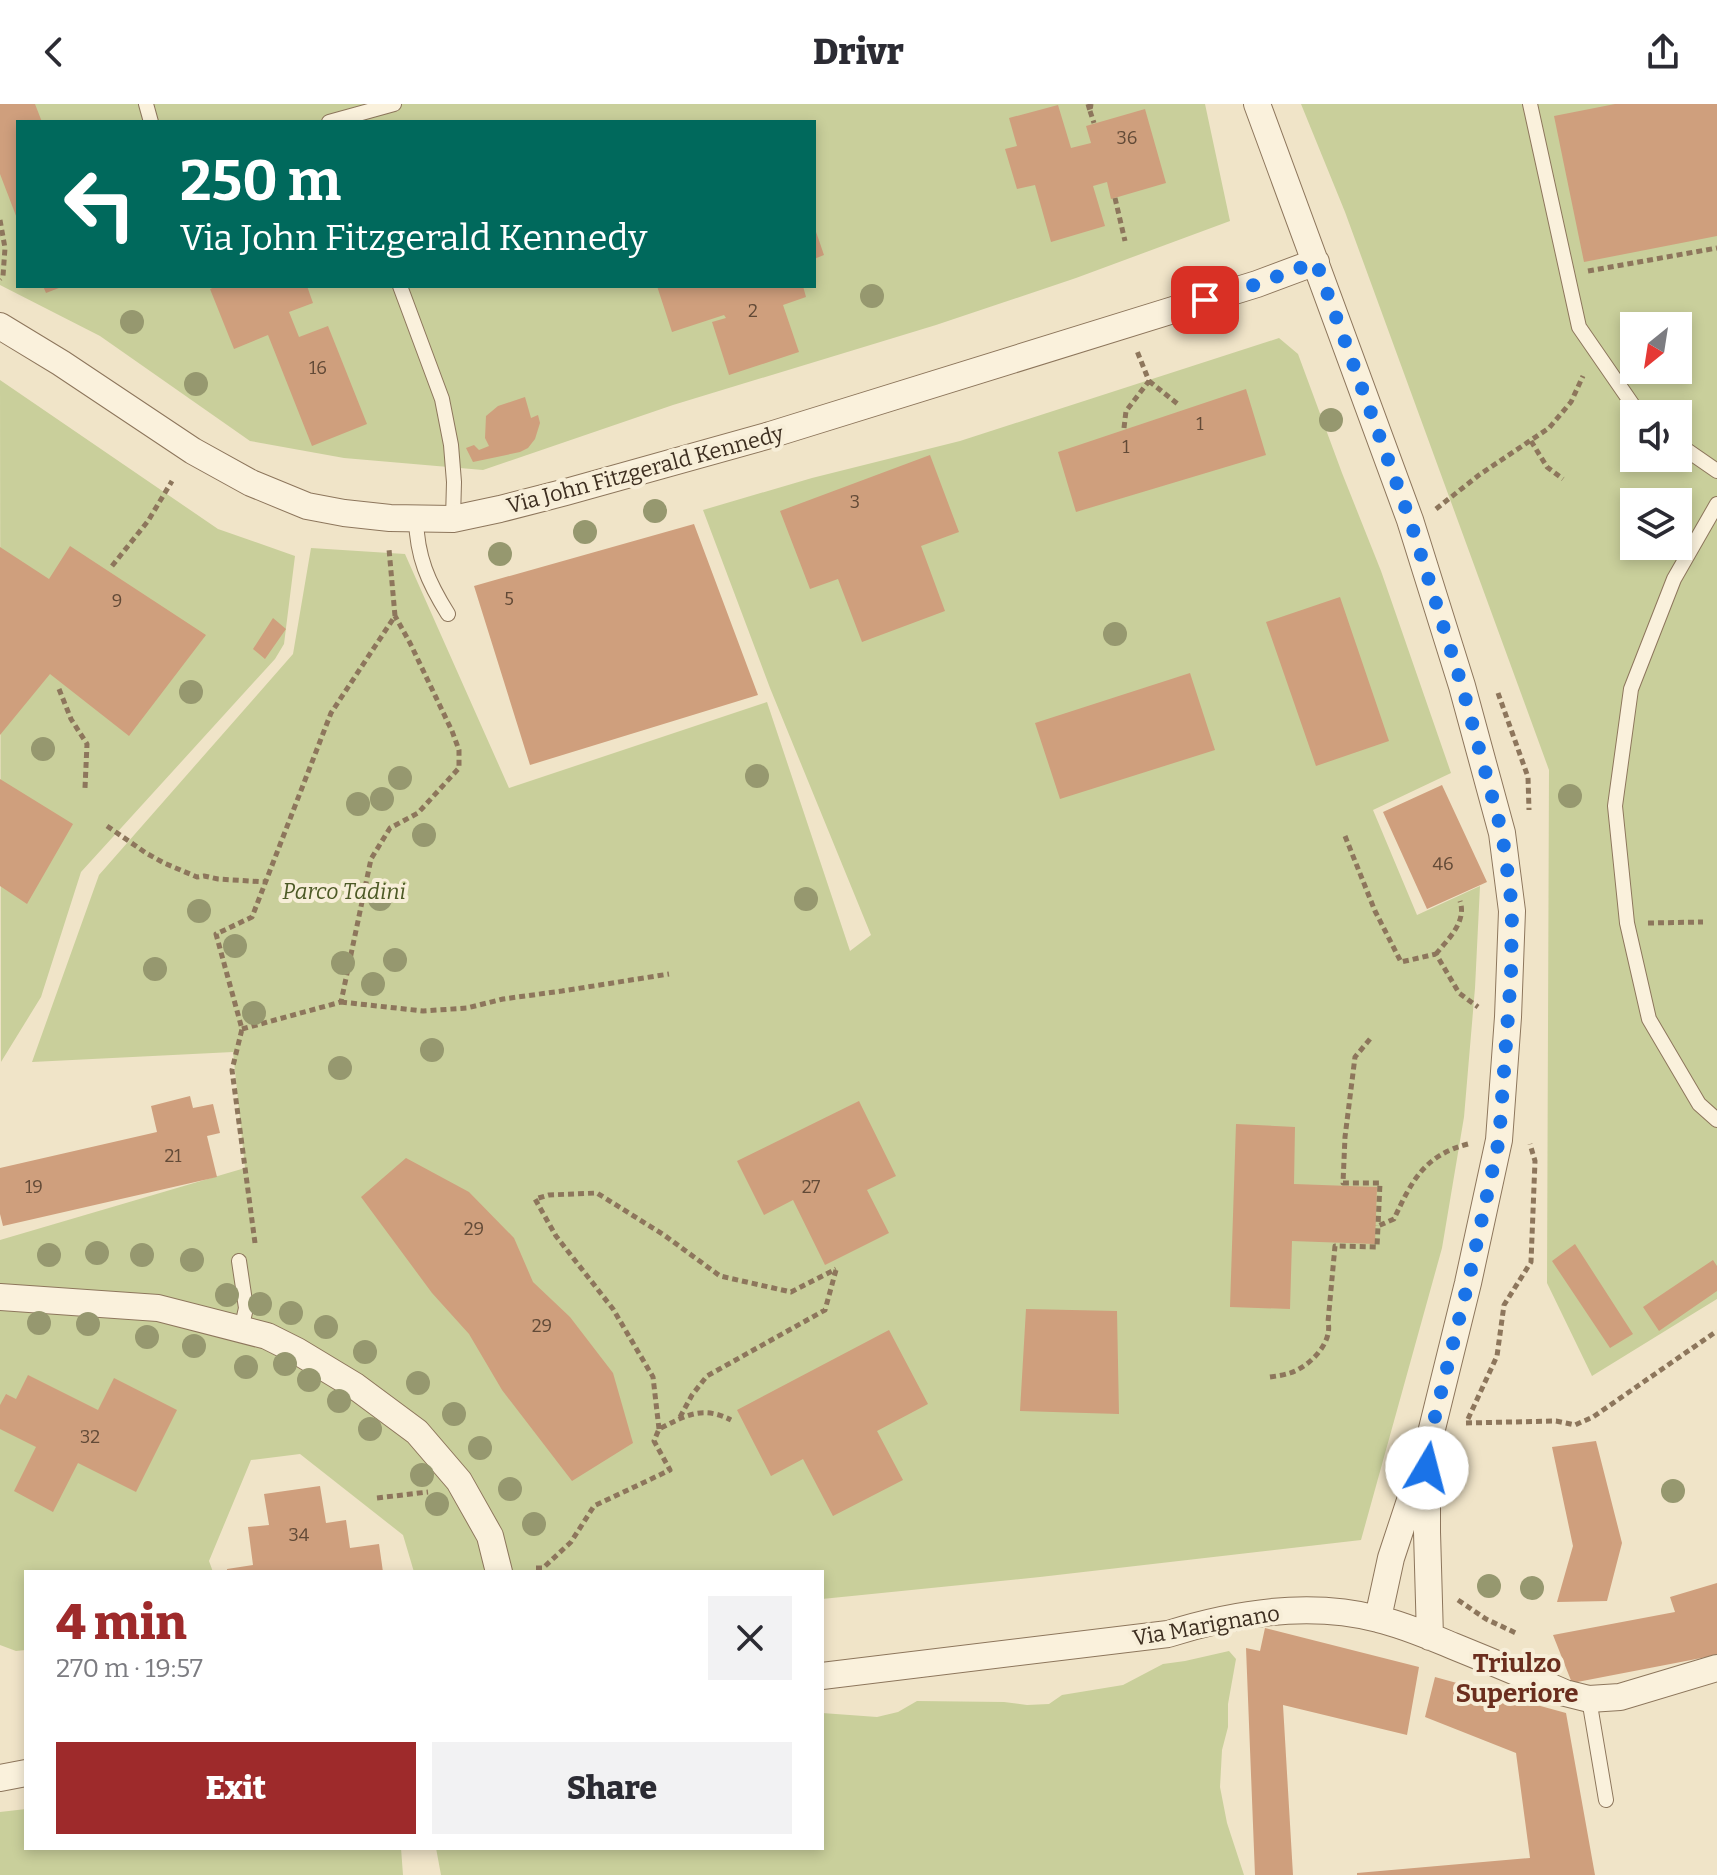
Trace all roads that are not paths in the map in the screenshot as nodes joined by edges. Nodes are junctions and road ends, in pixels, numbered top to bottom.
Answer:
1 (394, 104) edge
2 (1257, 104) edge
3 (1530, 104) edge
4 (338, 120) edge
5 (1316, 262) junction
6 (401, 288) edge
7 (0, 326) edge
8 (1629, 400) edge
9 (1692, 454) edge
10 (1717, 471) edge
11 (1717, 504) edge
12 (416, 519) junction
13 (453, 519) junction
14 (448, 614) dead end
15 (1717, 1120) edge
16 (239, 1261) dead end
17 (0, 1297) edge
18 (241, 1330) junction
19 (1427, 1449) junction
20 (498, 1570) edge
21 (1378, 1618) junction
22 (1430, 1637) junction
23 (1717, 1668) edge
24 (824, 1676) edge
25 (1589, 1699) junction
26 (24, 1773) edge
27 (0, 1778) edge
28 (1606, 1800) dead end

1 - 4 lane
2 - 5 street
3 - 8 lane
5 - 13 street, Via John Fitzgerald Kennedy
5 - 19 street
6 - 13 lane
7 - 12 street, Via John Fitzgerald Kennedy
9 - 10 lane
11 - 15 lane
12 - 13 street, Via John Fitzgerald Kennedy
12 - 14 lane
16 - 18 lane
17 - 18 street
18 - 20 street
19 - 21 street
19 - 22 street
21 - 22 street, Via Marignano
21 - 24 street, Via Marignano
22 - 25 street, Via Marignano
23 - 25 street, Via Marignano
25 - 28 lane
26 - 27 street

